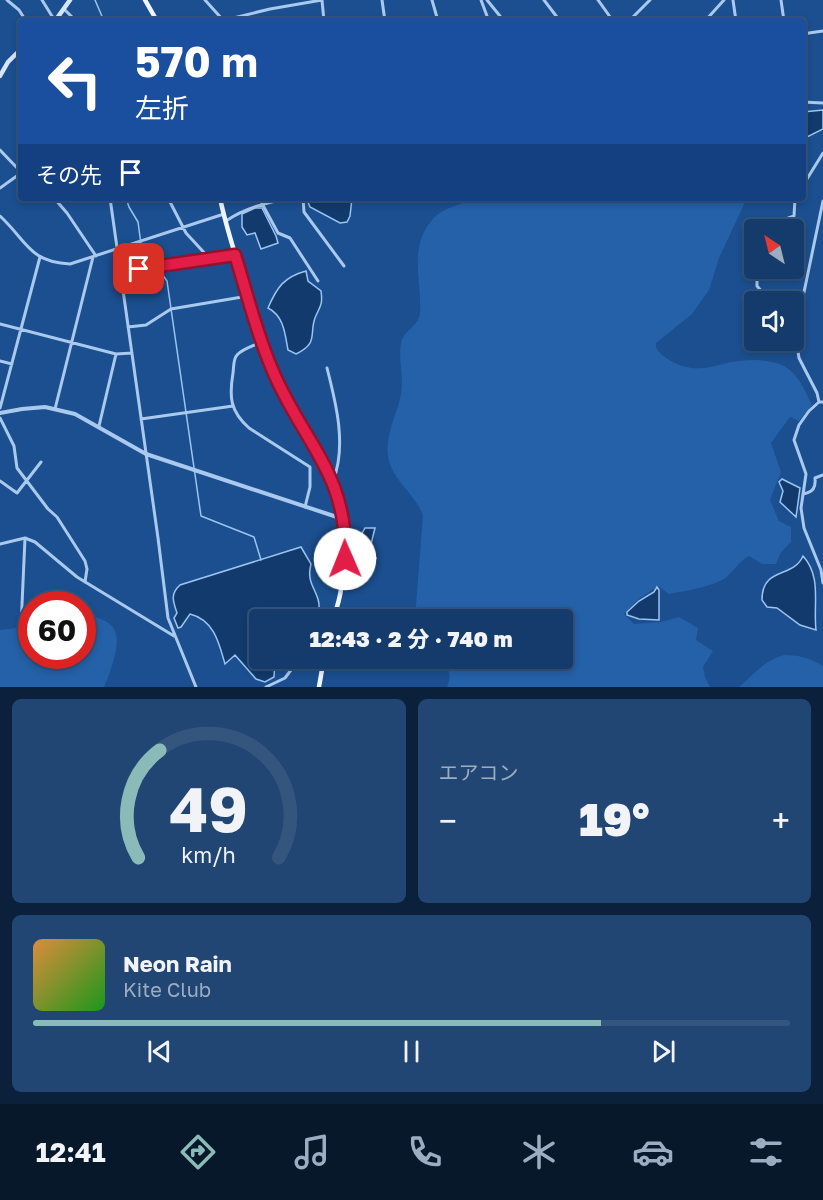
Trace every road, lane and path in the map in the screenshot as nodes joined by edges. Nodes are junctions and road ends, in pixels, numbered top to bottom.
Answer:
1 (7, 0) edge
2 (42, 0) edge
3 (70, 0) edge
4 (145, 0) edge
5 (205, 0) edge
6 (382, 0) edge
7 (432, 0) edge
8 (481, 0) edge
9 (488, 0) edge
10 (544, 0) edge
11 (598, 0) edge
12 (650, 0) edge
13 (724, 0) edge
14 (733, 0) edge
15 (781, 0) edge
16 (298, 2) edge
17 (64, 9) junction
18 (24, 18) edge
19 (53, 18) edge
20 (57, 18) edge
21 (73, 18) edge
22 (155, 18) edge
23 (220, 18) edge
24 (238, 18) edge
25 (324, 18) edge
26 (385, 18) edge
27 (437, 18) edge
28 (487, 18) edge
29 (502, 18) edge
30 (558, 18) edge
31 (611, 18) edge
32 (632, 18) edge
33 (708, 18) edge
34 (736, 18) edge
35 (784, 18) edge
36 (823, 31) edge
37 (806, 33) edge
38 (18, 52) edge
39 (0, 76) edge
40 (806, 102) edge
41 (823, 103) edge
42 (0, 150) edge
43 (823, 153) edge
44 (18, 169) edge
45 (18, 174) edge
46 (806, 181) edge
47 (0, 188) edge
48 (57, 201) edge
49 (110, 201) edge
50 (170, 201) edge
51 (221, 201) edge
52 (273, 201) edge
53 (303, 201) edge
54 (795, 201) edge
55 (823, 201) edge
56 (263, 203) junction
57 (224, 214) junction
58 (0, 216) edge
59 (786, 219) edge
60 (226, 221) junction
61 (184, 226) junction
62 (117, 248) junction
63 (235, 255) junction
64 (40, 257) junction
65 (95, 257) junction
66 (210, 259) junction
67 (344, 266) dead end
68 (121, 272) junction
69 (318, 281) dead end
70 (248, 296) junction
71 (804, 298) edge
72 (0, 324) edge
73 (128, 327) junction
74 (22, 330) junction
75 (262, 342) junction
76 (70, 343) junction
77 (798, 351) edge
78 (132, 353) junction
79 (116, 354) junction
80 (0, 361) edge
81 (12, 364) junction
82 (327, 368) dead end
83 (821, 402) edge
84 (233, 406) junction
85 (0, 408) edge
86 (55, 409) junction
87 (0, 415) edge
88 (141, 419) junction
89 (99, 426) junction
90 (146, 454) junction
91 (40, 462) dead end
92 (823, 475) edge
93 (0, 481) edge
94 (27, 481) junction
95 (333, 481) junction
96 (803, 494) junction
97 (305, 507) junction
98 (344, 520) junction
99 (25, 538) junction
100 (0, 544) edge
101 (85, 582) junction
102 (823, 583) edge
103 (23, 591) edge
104 (337, 609) edge
105 (176, 637) junction
106 (292, 669) edge
107 (322, 669) edge
108 (196, 687) edge
109 (266, 687) edge
110 (318, 687) edge

1 - 18 street
2 - 19 street
3 - 17 main road
4 - 22 main road
5 - 23 street
6 - 26 street
7 - 27 street
8 - 28 street
9 - 29 street
10 - 30 street
11 - 31 street
12 - 32 street
13 - 33 street
14 - 34 street
15 - 35 street
16 - 24 street
16 - 25 street
17 - 20 main road
17 - 21 street
36 - 37 street
38 - 39 main road
40 - 41 street
42 - 44 street
43 - 46 street
45 - 47 street
48 - 65 street
49 - 62 street
50 - 61 street
51 - 57 main road
52 - 56 street
53 - 67 street
54 - 59 street
55 - 71 street
56 - 60 street
56 - 69 street
57 - 60 main road
57 - 61 street
58 - 64 street
60 - 63 main road
61 - 62 street
61 - 66 street
62 - 65 street
62 - 68 street
63 - 66 street
63 - 70 main road
64 - 65 street
64 - 74 street
65 - 76 street
66 - 68 street
68 - 73 street
70 - 73 street
70 - 75 main road
72 - 74 street
73 - 78 street
74 - 76 street
74 - 81 street
75 - 84 street
75 - 95 main road
76 - 79 street
76 - 86 street
77 - 83 street
78 - 79 street
78 - 88 street
79 - 89 street
80 - 81 street
81 - 85 street
82 - 95 street
83 - 96 street
84 - 88 street
84 - 97 street
86 - 87 street
86 - 89 street
87 - 94 street
88 - 90 street
89 - 90 street
90 - 97 street
90 - 105 street
91 - 94 street
92 - 96 street
93 - 94 street
94 - 101 street
95 - 98 main road
96 - 102 street
97 - 98 street
98 - 104 main road
99 - 100 street
99 - 101 street
99 - 103 street
101 - 105 street
105 - 108 street
106 - 109 street
107 - 110 main road

